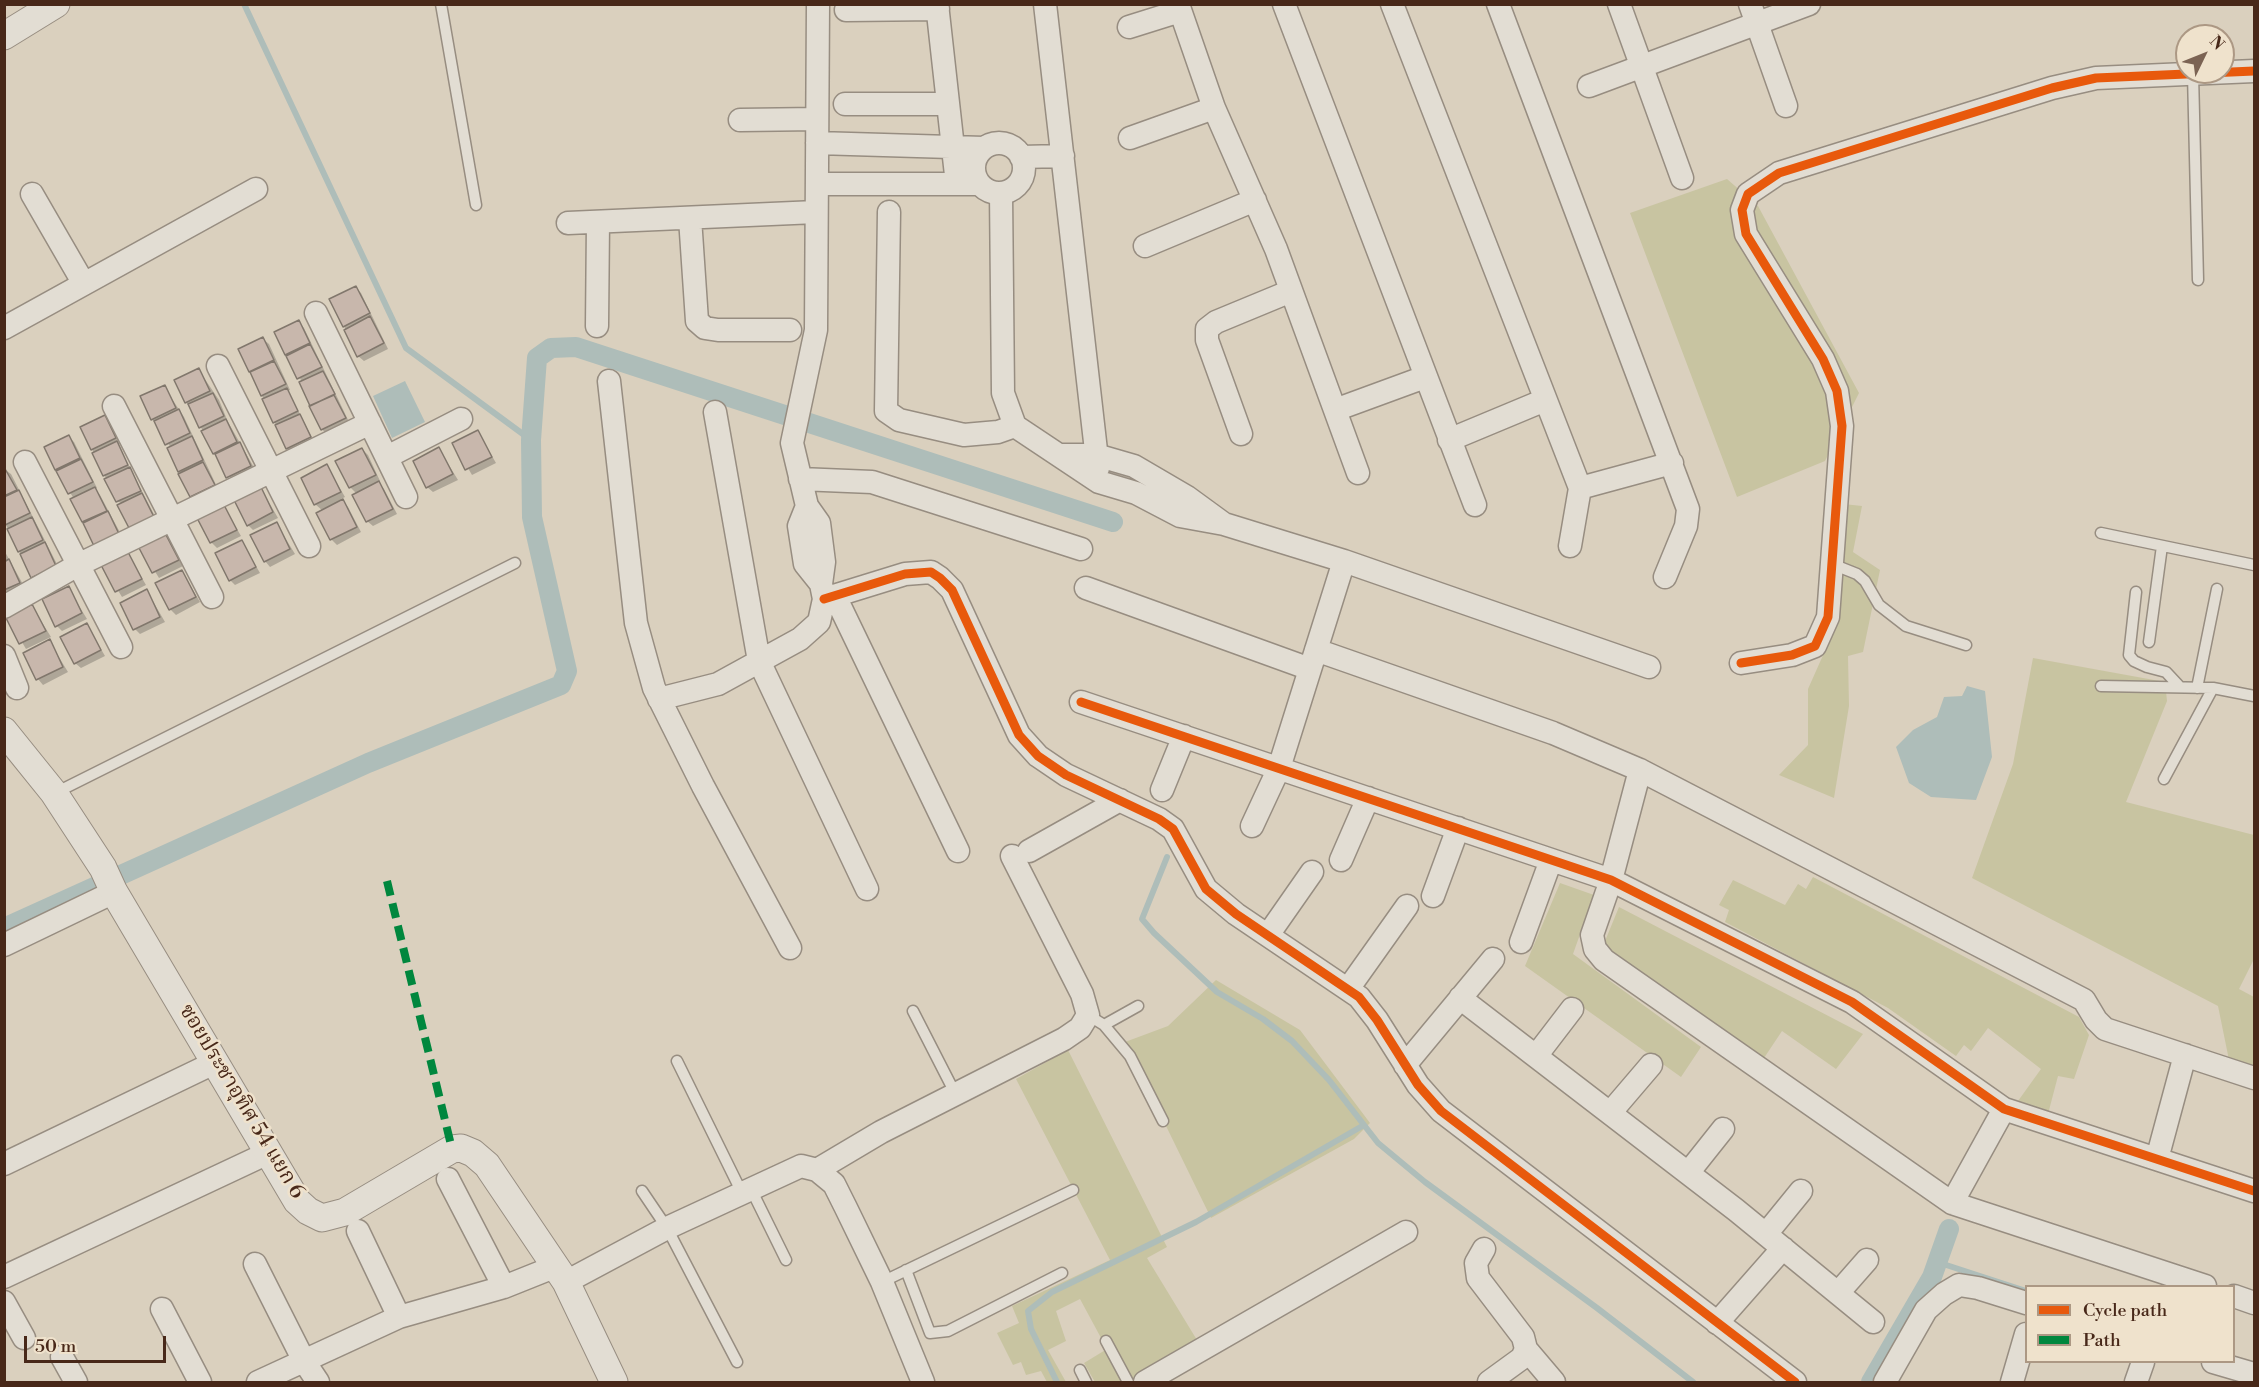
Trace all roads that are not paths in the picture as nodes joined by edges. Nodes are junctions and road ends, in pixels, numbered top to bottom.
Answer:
1 (56, 4) edge
2 (441, 4) edge
3 (818, 4) edge
4 (1045, 4) edge
5 (1284, 4) edge
6 (1392, 4) edge
7 (1498, 4) edge
8 (1619, 4) edge
9 (1809, 4) edge
10 (938, 7) edge
11 (1179, 8) edge
12 (846, 10) dead end
13 (1753, 14) edge
14 (1129, 27) dead end
15 (4, 36) edge
16 (1641, 65) junction
17 (2254, 71) edge
18 (2235, 72) edge
19 (2175, 75) edge
20 (2193, 84) edge
21 (1589, 86) dead end
22 (845, 104) dead end
23 (948, 104) junction
24 (1786, 106) dead end
25 (1214, 108) junction
26 (817, 118) junction
27 (740, 120) dead end
28 (1130, 138) dead end
29 (817, 143) junction
30 (952, 147) junction
31 (984, 148) junction
32 (1063, 156) junction
33 (1021, 157) junction
34 (1682, 178) dead end
35 (817, 184) junction
36 (957, 184) junction
37 (979, 184) junction
38 (256, 189) dead end
39 (1001, 193) junction
40 (32, 194) dead end
41 (1255, 200) junction
42 (476, 205) dead end
43 (816, 212) junction
44 (889, 212) dead end
45 (690, 218) junction
46 (598, 222) junction
47 (568, 223) dead end
48 (1145, 246) dead end
49 (2198, 280) dead end
50 (84, 284) junction
51 (1292, 291) junction
52 (316, 314) dead end
53 (597, 327) dead end
54 (4, 328) edge
55 (790, 330) dead end
56 (218, 366) dead end
57 (1425, 376) junction
58 (609, 381) dead end
59 (1545, 400) junction
60 (114, 406) dead end
61 (1335, 410) junction
62 (715, 412) dead end
63 (461, 419) dead end
64 (370, 423) junction
65 (1015, 426) junction
66 (1241, 434) dead end
67 (1449, 440) junction
68 (1061, 455) junction
69 (1096, 455) junction
70 (387, 457) junction
71 (25, 462) dead end
72 (1672, 463) junction
73 (272, 471) junction
74 (1358, 473) dead end
75 (800, 479) junction
76 (1099, 482) junction
77 (1580, 488) junction
78 (406, 497) dead end
79 (1475, 505) dead end
80 (173, 519) junction
81 (1224, 524) junction
82 (2101, 533) dead end
83 (309, 546) dead end
84 (1570, 546) dead end
85 (2162, 546) junction
86 (1081, 549) dead end
87 (1344, 561) junction
88 (515, 563) dead end
89 (1832, 564) junction
90 (2254, 565) edge
91 (78, 566) junction
92 (1665, 577) dead end
93 (1086, 588) dead end
94 (2217, 589) dead end
95 (2136, 592) dead end
96 (827, 593) junction
97 (212, 597) dead end
98 (4, 607) edge
99 (2149, 642) dead end
100 (1966, 645) dead end
101 (121, 647) dead end
102 (4, 656) edge
103 (1313, 660) junction
104 (759, 661) junction
105 (1741, 663) dead end
106 (1649, 667) dead end
107 (2101, 686) dead end
108 (2180, 687) junction
109 (17, 688) dead end
110 (2197, 688) junction
111 (2213, 688) junction
112 (2254, 696) edge
113 (659, 699) junction
114 (1081, 702) dead end
115 (4, 731) edge
116 (1184, 736) junction
117 (1279, 768) junction
118 (1640, 770) junction
119 (2164, 779) dead end
120 (1162, 790) dead end
121 (54, 793) junction
122 (1368, 798) junction
123 (1120, 800) junction
124 (1252, 826) dead end
125 (1458, 828) junction
126 (958, 851) dead end
127 (1341, 860) dead end
128 (1551, 860) junction
129 (1312, 872) dead end
130 (1611, 880) junction
131 (867, 889) dead end
132 (114, 892) junction
133 (1433, 896) dead end
134 (1407, 906) dead end
135 (1268, 935) junction
136 (1521, 942) dead end
137 (4, 945) edge
138 (790, 948) dead end
139 (1492, 959) dead end
140 (1348, 989) junction
141 (1460, 998) junction
142 (1138, 1006) dead end
143 (1572, 1008) dead end
144 (913, 1011) dead end
145 (1096, 1020) junction
146 (2185, 1055) junction
147 (1536, 1056) junction
148 (677, 1061) dead end
149 (216, 1062) junction
150 (1405, 1065) junction
151 (1651, 1065) dead end
152 (2254, 1078) edge
153 (956, 1095) junction
154 (2004, 1109) junction
155 (1610, 1113) junction
156 (1163, 1122) dead end
157 (1723, 1129) dead end
158 (268, 1153) junction
159 (2157, 1159) junction
160 (4, 1164) edge
161 (817, 1170) junction
162 (1688, 1173) junction
163 (448, 1179) dead end
164 (642, 1191) dead end
165 (746, 1191) junction
166 (1073, 1191) dead end
167 (1801, 1191) dead end
168 (2254, 1191) edge
169 (1952, 1203) junction
170 (666, 1228) junction
171 (358, 1231) dead end
172 (1406, 1232) dead end
173 (1774, 1241) junction
174 (1484, 1249) dead end
175 (786, 1260) dead end
176 (1867, 1260) dead end
177 (255, 1264) dead end
178 (906, 1270) junction
179 (1062, 1274) dead end
180 (560, 1275) junction
181 (4, 1277) edge
182 (882, 1282) junction
183 (2199, 1285) edge
184 (504, 1287) junction
185 (1838, 1293) junction
186 (2235, 1296) edge
187 (4, 1302) edge
188 (2025, 1303) edge
189 (2254, 1303) edge
190 (162, 1309) dead end
191 (399, 1317) junction
192 (1873, 1322) dead end
193 (1717, 1323) junction
194 (24, 1338) dead end
195 (2025, 1338) edge
196 (1106, 1341) dead end
197 (1526, 1349) junction
198 (62, 1357) dead end
199 (304, 1361) junction
200 (737, 1362) dead end
201 (2143, 1363) edge
202 (2216, 1363) edge
203 (1080, 1370) dead end
204 (2254, 1374) edge
205 (613, 1382) edge
206 (76, 1383) edge
207 (200, 1383) edge
208 (258, 1383) edge
209 (318, 1383) edge
210 (923, 1383) edge
211 (1086, 1383) edge
212 (1128, 1383) edge
213 (1145, 1383) edge
214 (1489, 1383) edge
215 (1554, 1383) edge
216 (1795, 1383) edge
217 (1885, 1383) edge
218 (2012, 1383) edge
219 (2136, 1383) edge

1 - 15 street
2 - 42 lane
3 - 26 street
4 - 32 street
5 - 57 street
6 - 59 street
7 - 72 street
8 - 16 street
9 - 13 street
10 - 12 street
10 - 23 street
11 - 14 street
11 - 25 street
13 - 16 street
13 - 24 street
16 - 21 street
16 - 34 street
17 - 18 street
19 - 89 street
20 - 49 lane
22 - 23 street
23 - 30 street
25 - 28 street
25 - 41 street
26 - 27 street
26 - 29 street
29 - 30 street
29 - 35 street
30 - 31 street
30 - 36 street
31 - 33 street
31 - 37 street
32 - 33 street
32 - 69 street
33 - 39 street
35 - 36 street
35 - 43 street
36 - 37 street
37 - 39 street
38 - 50 street
39 - 65 street
40 - 50 street
41 - 48 street
41 - 51 street
43 - 45 street
43 - 75 street
44 - 65 street
45 - 46 street
45 - 55 street
46 - 47 street
46 - 53 street
50 - 54 street
51 - 61 street
51 - 66 street
52 - 64 street
56 - 73 street
57 - 61 street
57 - 67 street
58 - 113 street
59 - 67 street
59 - 77 street
60 - 80 street
61 - 74 street
62 - 104 street
63 - 70 street
64 - 70 street
64 - 73 street
65 - 68 street
67 - 79 street
68 - 69 street
68 - 76 street
69 - 76 street
69 - 81 street
70 - 78 street
71 - 91 street
72 - 77 street
72 - 92 street
73 - 80 street
73 - 83 street
75 - 86 street
75 - 96 street
76 - 81 street
77 - 84 street
80 - 91 street
80 - 97 street
81 - 87 street
82 - 85 lane
85 - 90 lane
85 - 99 lane
87 - 103 street
87 - 106 street
88 - 121 lane
89 - 100 lane
89 - 105 street
91 - 98 street
91 - 101 street
93 - 103 street
94 - 110 lane
95 - 108 lane
96 - 104 street
96 - 123 street
96 - 126 street
102 - 109 street
103 - 117 street
103 - 118 street
104 - 113 street
104 - 131 street
107 - 108 lane
108 - 110 lane
110 - 111 lane
111 - 112 lane
111 - 119 lane
113 - 138 street
114 - 116 street
115 - 121 street, ซอยประชาอุทิศ 54 แยก 6
116 - 117 street
116 - 120 street
117 - 122 street
117 - 124 street
118 - 130 street
118 - 146 street
121 - 132 street, ซอยประชาอุทิศ 54 แยก 6
122 - 125 street
122 - 127 street
123 - 135 street
123 - 145 street
125 - 128 street
125 - 133 street
128 - 130 street
128 - 136 street
129 - 135 street
130 - 154 street
130 - 169 street
132 - 137 street
132 - 149 street, ซอยประชาอุทิศ 54 แยก 6
134 - 140 street
135 - 140 street
139 - 141 street
140 - 150 street
141 - 147 street
141 - 150 street
142 - 145 lane
143 - 147 street
144 - 153 lane
145 - 153 street
145 - 156 lane
146 - 152 street
146 - 159 street
147 - 155 street
148 - 165 lane
149 - 158 street, ซอยประชาอุทิศ 54 แยก 6
149 - 160 street
150 - 193 street
151 - 155 street
153 - 161 street
154 - 159 street
154 - 169 street
155 - 162 street
157 - 162 street
158 - 180 street, ซอยประชาอุทิศ 54 แยก 6
158 - 181 street
159 - 168 street
161 - 165 street
161 - 182 street
162 - 173 street
163 - 184 street
164 - 170 lane
165 - 170 street
165 - 175 lane
166 - 178 lane
167 - 173 street
169 - 183 street
170 - 180 street
170 - 200 lane
171 - 191 street
172 - 213 street
173 - 185 street
173 - 193 street
174 - 197 street
176 - 185 street
177 - 199 street
178 - 179 lane
178 - 182 lane
180 - 184 street
180 - 205 street, ซอยประชาอุทิศ 54 แยก 6
182 - 210 street
184 - 191 street
185 - 192 street
186 - 189 street
187 - 194 street
188 - 217 street
190 - 207 street
191 - 199 street
193 - 216 street
195 - 218 street
196 - 212 lane
197 - 214 street
197 - 215 street
198 - 206 street
199 - 208 street
199 - 209 street
201 - 219 street
202 - 204 street
203 - 211 lane

